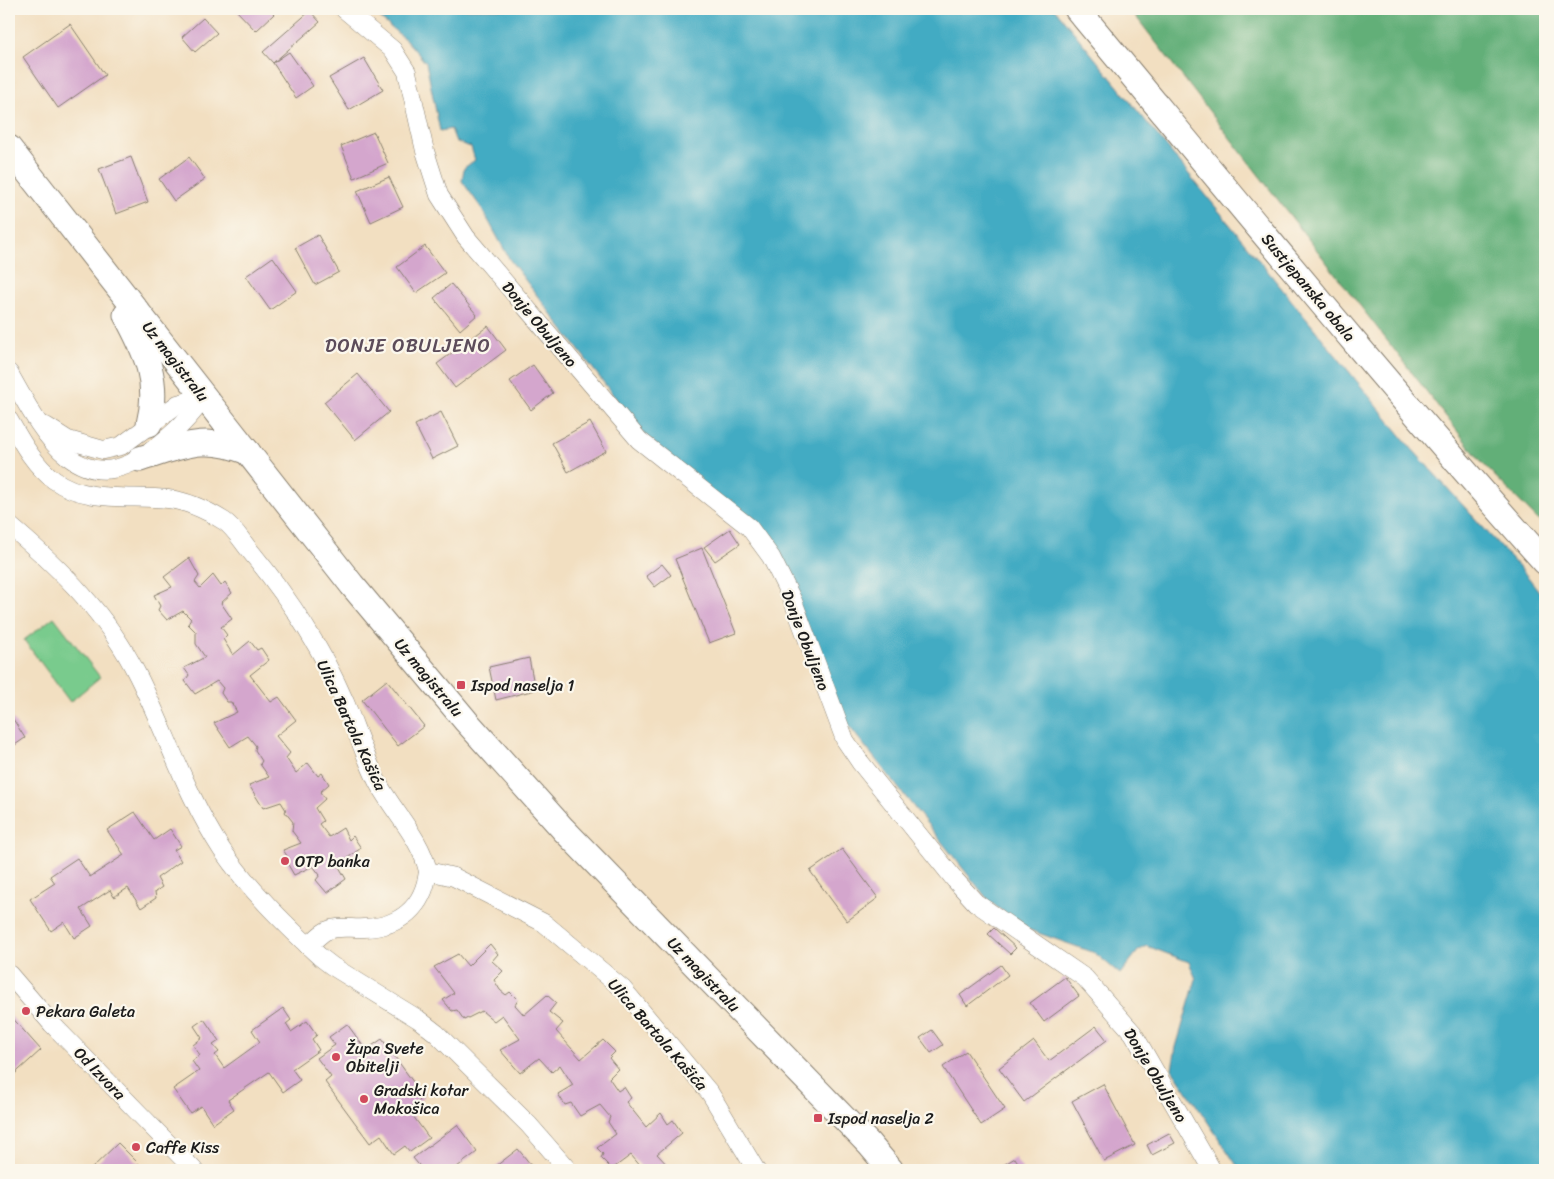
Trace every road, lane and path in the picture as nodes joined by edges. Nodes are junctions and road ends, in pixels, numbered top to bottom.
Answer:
1 (344, 9) edge
2 (1077, 9) edge
3 (9, 148) edge
4 (98, 262) junction
5 (9, 373) edge
6 (204, 397) junction
7 (9, 420) edge
8 (35, 420) junction
9 (149, 424) junction
10 (248, 452) junction
11 (140, 459) junction
12 (9, 525) edge
13 (1545, 562) edge
14 (428, 871) junction
15 (308, 946) junction
16 (9, 974) edge
17 (194, 1170) edge
18 (568, 1170) edge
19 (756, 1170) edge
20 (891, 1170) edge
21 (1212, 1170) edge

1 - 21 street, Donje Obuljeno
2 - 13 main road, Sustjepanska obala
3 - 4 main road, Uz magistralu
4 - 6 main road, Uz magistralu
4 - 9 main road
5 - 8 street
6 - 9 street
6 - 10 main road, Uz magistralu
6 - 11 street
7 - 14 street, Ulica Bartola Kašića
8 - 9 street
8 - 11 street
10 - 11 main road
10 - 20 main road, Uz magistralu
12 - 15 street
14 - 15 street
14 - 19 street, Ulica Bartola Kašića
15 - 18 street
16 - 17 street, Od Izvora

